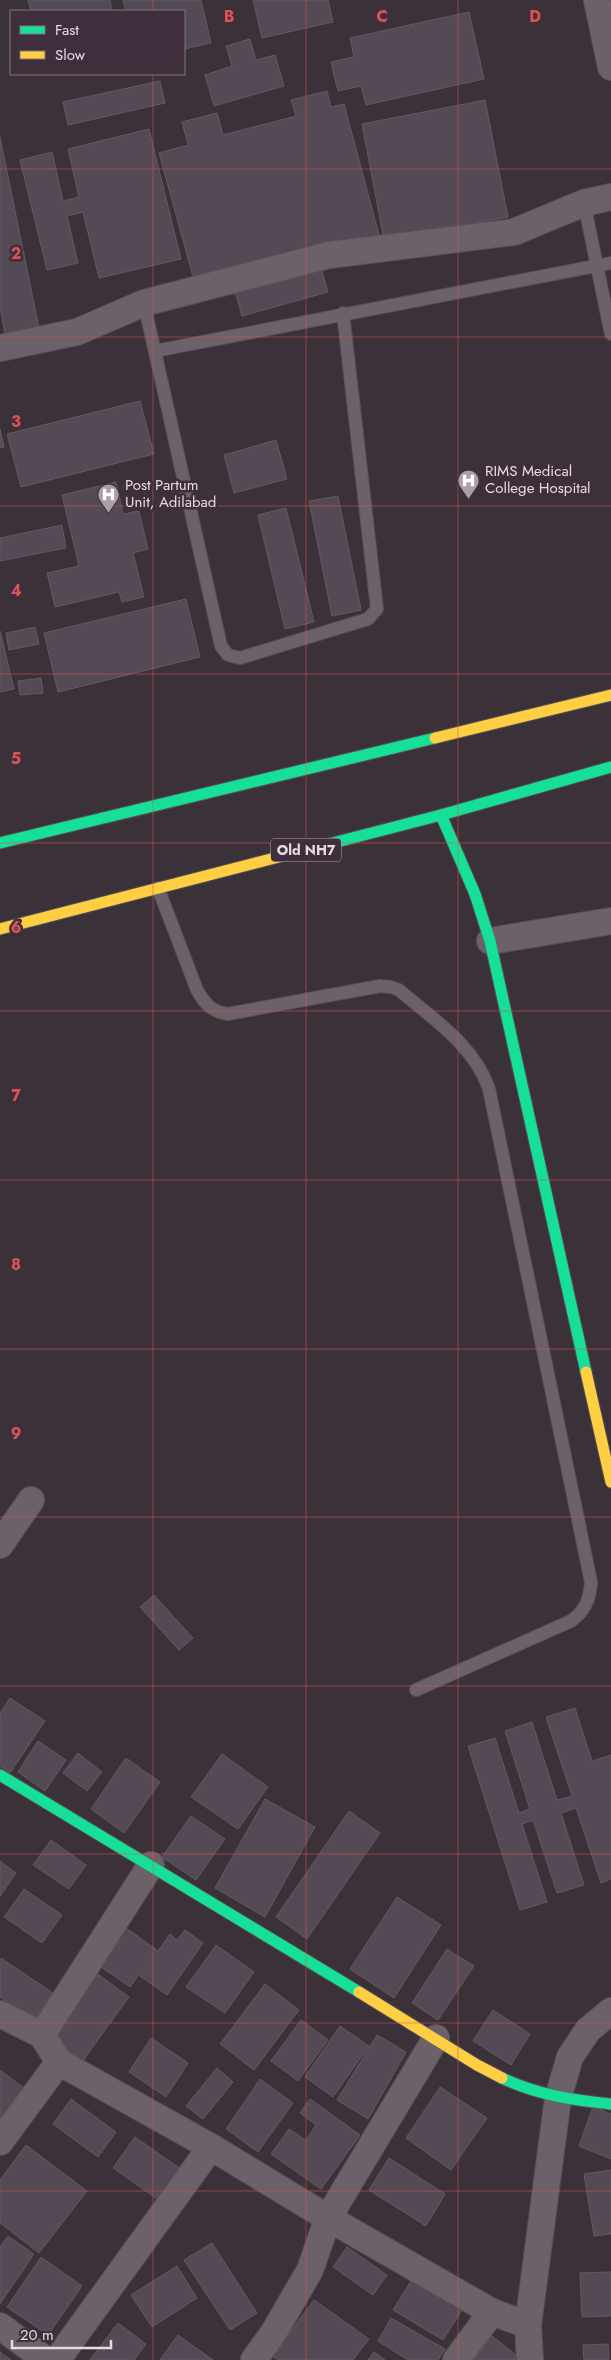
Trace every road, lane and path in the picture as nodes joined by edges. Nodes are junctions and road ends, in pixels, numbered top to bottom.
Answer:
1 (597, 0) edge
2 (611, 66) edge
3 (611, 197) edge
4 (584, 203) junction
5 (605, 264) edge
6 (144, 303) junction
7 (344, 313) junction
8 (611, 334) edge
9 (0, 348) edge
10 (155, 351) junction
11 (611, 695) edge
12 (611, 767) edge
13 (441, 815) junction
14 (0, 843) edge
15 (158, 888) junction
16 (611, 921) edge
17 (0, 929) edge
18 (490, 941) junction
19 (611, 1482) edge
20 (31, 1500) dead end
21 (0, 1545) edge
22 (416, 1690) dead end
23 (0, 1775) edge
24 (151, 1864) junction
25 (611, 2011) edge
26 (0, 2014) edge
27 (42, 2035) junction
28 (436, 2038) junction
29 (59, 2062) junction
30 (558, 2098) junction
31 (611, 2104) edge
32 (0, 2142) edge
33 (211, 2147) junction
34 (328, 2218) junction
35 (492, 2312) junction
36 (528, 2325) junction
37 (0, 2326) edge
38 (46, 2360) edge
39 (57, 2360) edge
40 (254, 2360) edge
41 (456, 2360) edge
42 (530, 2360) edge

1 - 2 street
3 - 4 street
4 - 5 lane
4 - 6 street
5 - 7 lane
5 - 8 lane
6 - 9 street
6 - 10 lane
7 - 10 lane
7 - 10 lane
11 - 14 street
12 - 13 street, Old NH7
13 - 15 street, Old NH7
13 - 18 street
15 - 17 street, Old NH7
15 - 22 lane
16 - 18 street
18 - 19 street
20 - 21 street
23 - 24 street
24 - 27 street
24 - 28 street
25 - 30 street
26 - 27 street
27 - 29 street
28 - 30 street
28 - 34 street
29 - 32 street
29 - 33 street
30 - 31 street
30 - 36 street
33 - 34 street
33 - 39 street
34 - 35 street
34 - 40 street
35 - 36 street
35 - 41 street
36 - 42 street
37 - 38 street

